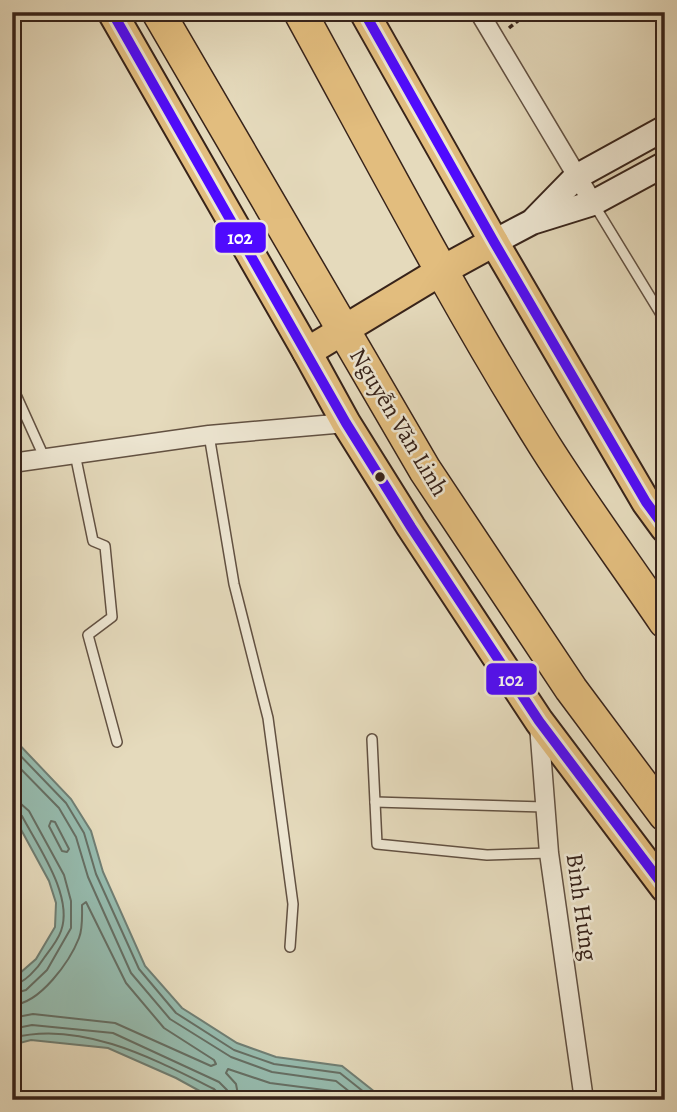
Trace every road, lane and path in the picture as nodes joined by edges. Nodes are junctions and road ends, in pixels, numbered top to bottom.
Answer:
1 (112, 12) edge
2 (158, 12) edge
3 (300, 12) edge
4 (364, 12) edge
5 (478, 12) edge
6 (530, 12) edge
7 (494, 39) junction
8 (665, 128) edge
9 (665, 164) edge
10 (576, 177) junction
11 (593, 203) junction
12 (532, 222) junction
13 (494, 242) junction
14 (441, 271) junction
15 (665, 321) edge
16 (344, 329) junction
17 (307, 352) junction
18 (12, 386) edge
19 (346, 423) junction
20 (209, 435) junction
21 (75, 454) junction
22 (44, 459) junction
23 (13, 463) edge
24 (665, 528) edge
25 (665, 622) edge
26 (539, 721) junction
27 (372, 739) dead end
28 (117, 742) dead end
29 (375, 802) junction
30 (545, 807) junction
31 (665, 816) edge
32 (549, 853) junction
33 (665, 888) edge
34 (290, 947) dead end
35 (16, 1053) dead end
36 (16, 1100) edge
37 (584, 1100) edge

1 - 17 main road, Nguyễn Văn Linh
2 - 16 highway, Nguyễn Văn Linh
3 - 14 highway
4 - 13 main road
5 - 7 street
6 - 7 path
7 - 10 street
8 - 10 street
9 - 11 street
10 - 11 street
10 - 12 street
11 - 12 street
11 - 15 lane
12 - 13 street
13 - 14 main road
13 - 24 main road
14 - 16 main road
14 - 25 highway
16 - 17 main road
16 - 31 highway, Nguyễn Văn Linh
17 - 19 main road, Nguyễn Văn Linh
18 - 22 lane
19 - 20 street
19 - 26 main road, Nguyễn Văn Linh
20 - 21 street
20 - 34 lane
21 - 22 street
21 - 28 lane
22 - 23 street
26 - 30 street, Bình Hưng
26 - 33 main road, Nguyễn Văn Linh
27 - 29 lane
29 - 30 lane
29 - 32 lane
30 - 32 street, Bình Hưng
32 - 37 street, Bình Hưng
35 - 36 lane

